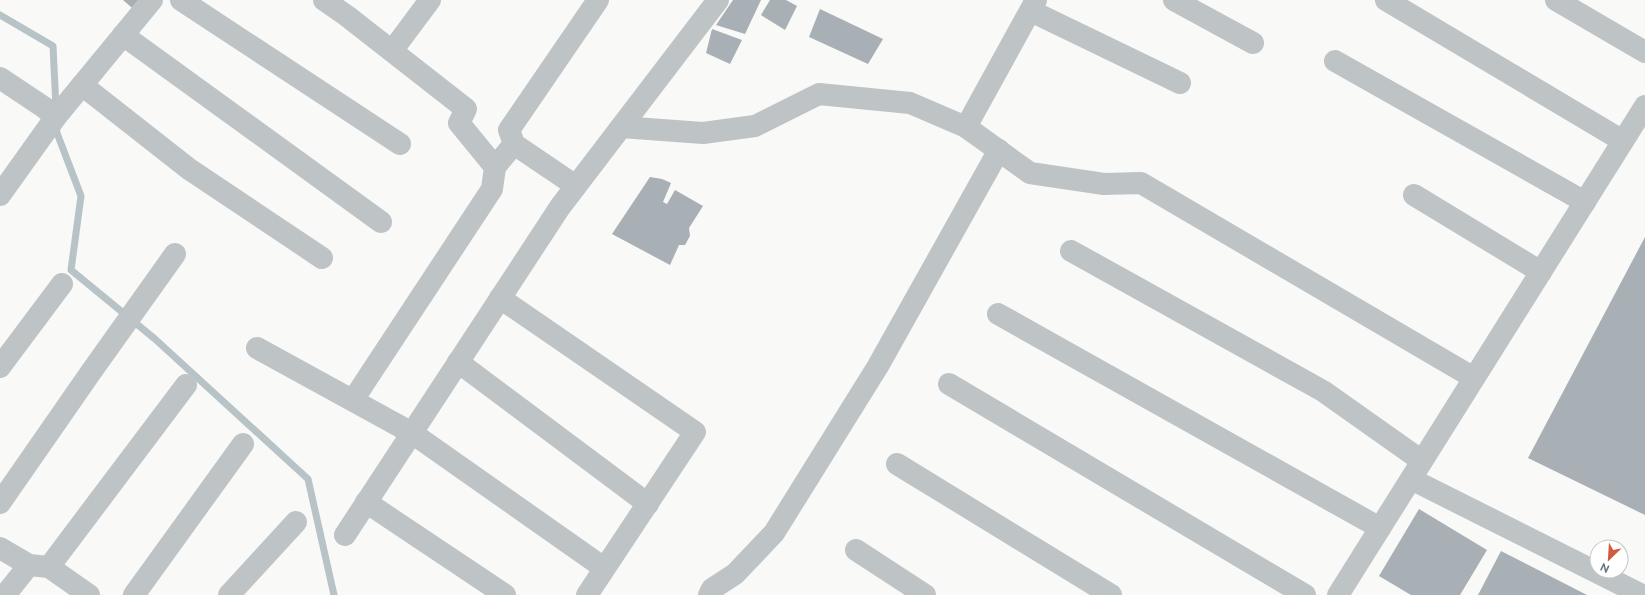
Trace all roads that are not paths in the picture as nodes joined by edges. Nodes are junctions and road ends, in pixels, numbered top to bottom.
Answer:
1 (152, 0) edge
2 (181, 0) edge
3 (324, 0) edge
4 (430, 0) edge
5 (598, 0) edge
6 (718, 0) edge
7 (1174, 0) edge
8 (1386, 0) edge
9 (1556, 0) edge
10 (1033, 6) edge
11 (123, 35) junction
12 (1253, 43) dead end
13 (392, 51) junction
14 (1645, 52) edge
15 (1335, 61) dead end
16 (0, 78) edge
17 (1180, 83) dead end
18 (82, 85) junction
19 (1645, 106) edge
20 (59, 113) junction
21 (621, 127) junction
22 (966, 127) junction
23 (1623, 141) junction
24 (400, 144) dead end
25 (514, 144) junction
26 (999, 150) junction
27 (495, 167) junction
28 (2, 186) edge
29 (576, 186) junction
30 (1414, 195) dead end
31 (1585, 202) junction
32 (381, 222) dead end
33 (1071, 251) dead end
34 (175, 254) dead end
35 (322, 258) dead end
36 (1541, 272) junction
37 (62, 284) dead end
38 (500, 298) junction
39 (998, 314) dead end
40 (257, 348) dead end
41 (458, 362) junction
42 (0, 368) edge
43 (1474, 378) junction
44 (950, 384) dead end
45 (186, 385) dead end
46 (353, 400) junction
47 (412, 432) junction
48 (243, 444) dead end
49 (897, 464) dead end
50 (1416, 470) junction
51 (366, 502) junction
52 (0, 503) edge
53 (648, 504) junction
54 (296, 522) dead end
55 (1380, 528) junction
56 (345, 535) dead end
57 (0, 548) edge
58 (856, 550) dead end
59 (39, 566) junction
60 (604, 568) junction
61 (896, 587) edge
62 (1641, 591) edge
63 (5, 595) edge
64 (89, 595) edge
65 (134, 595) edge
66 (229, 595) edge
67 (505, 595) edge
68 (586, 595) edge
69 (709, 595) edge
70 (925, 595) edge
71 (1111, 595) edge
72 (1305, 595) edge
73 (1338, 595) edge

1 - 11 street
2 - 24 street
3 - 13 street
4 - 13 street
5 - 25 street
6 - 21 street
7 - 12 street
8 - 23 street
9 - 14 street
10 - 17 street
10 - 22 street
11 - 18 street
11 - 32 street
13 - 27 street
15 - 31 street
16 - 20 street
18 - 20 street
18 - 35 street
19 - 23 street
20 - 28 street
21 - 22 street
21 - 29 street
22 - 26 street
23 - 31 street
25 - 27 street
25 - 29 street
26 - 43 street
26 - 69 street
27 - 46 street
29 - 38 street
30 - 36 street
31 - 36 street
33 - 50 street
34 - 52 street
36 - 43 street
37 - 42 street
38 - 41 street
38 - 53 street
39 - 55 street
40 - 46 street
41 - 47 street
41 - 53 street
43 - 50 street
44 - 72 street
45 - 59 street
46 - 47 street
47 - 51 street
47 - 60 street
48 - 65 street
49 - 71 street
50 - 55 street
50 - 62 street
51 - 56 street
51 - 67 street
53 - 60 street
54 - 66 street
55 - 73 street
57 - 59 street
58 - 61 street
59 - 63 street
59 - 64 street
60 - 68 street
61 - 70 street

